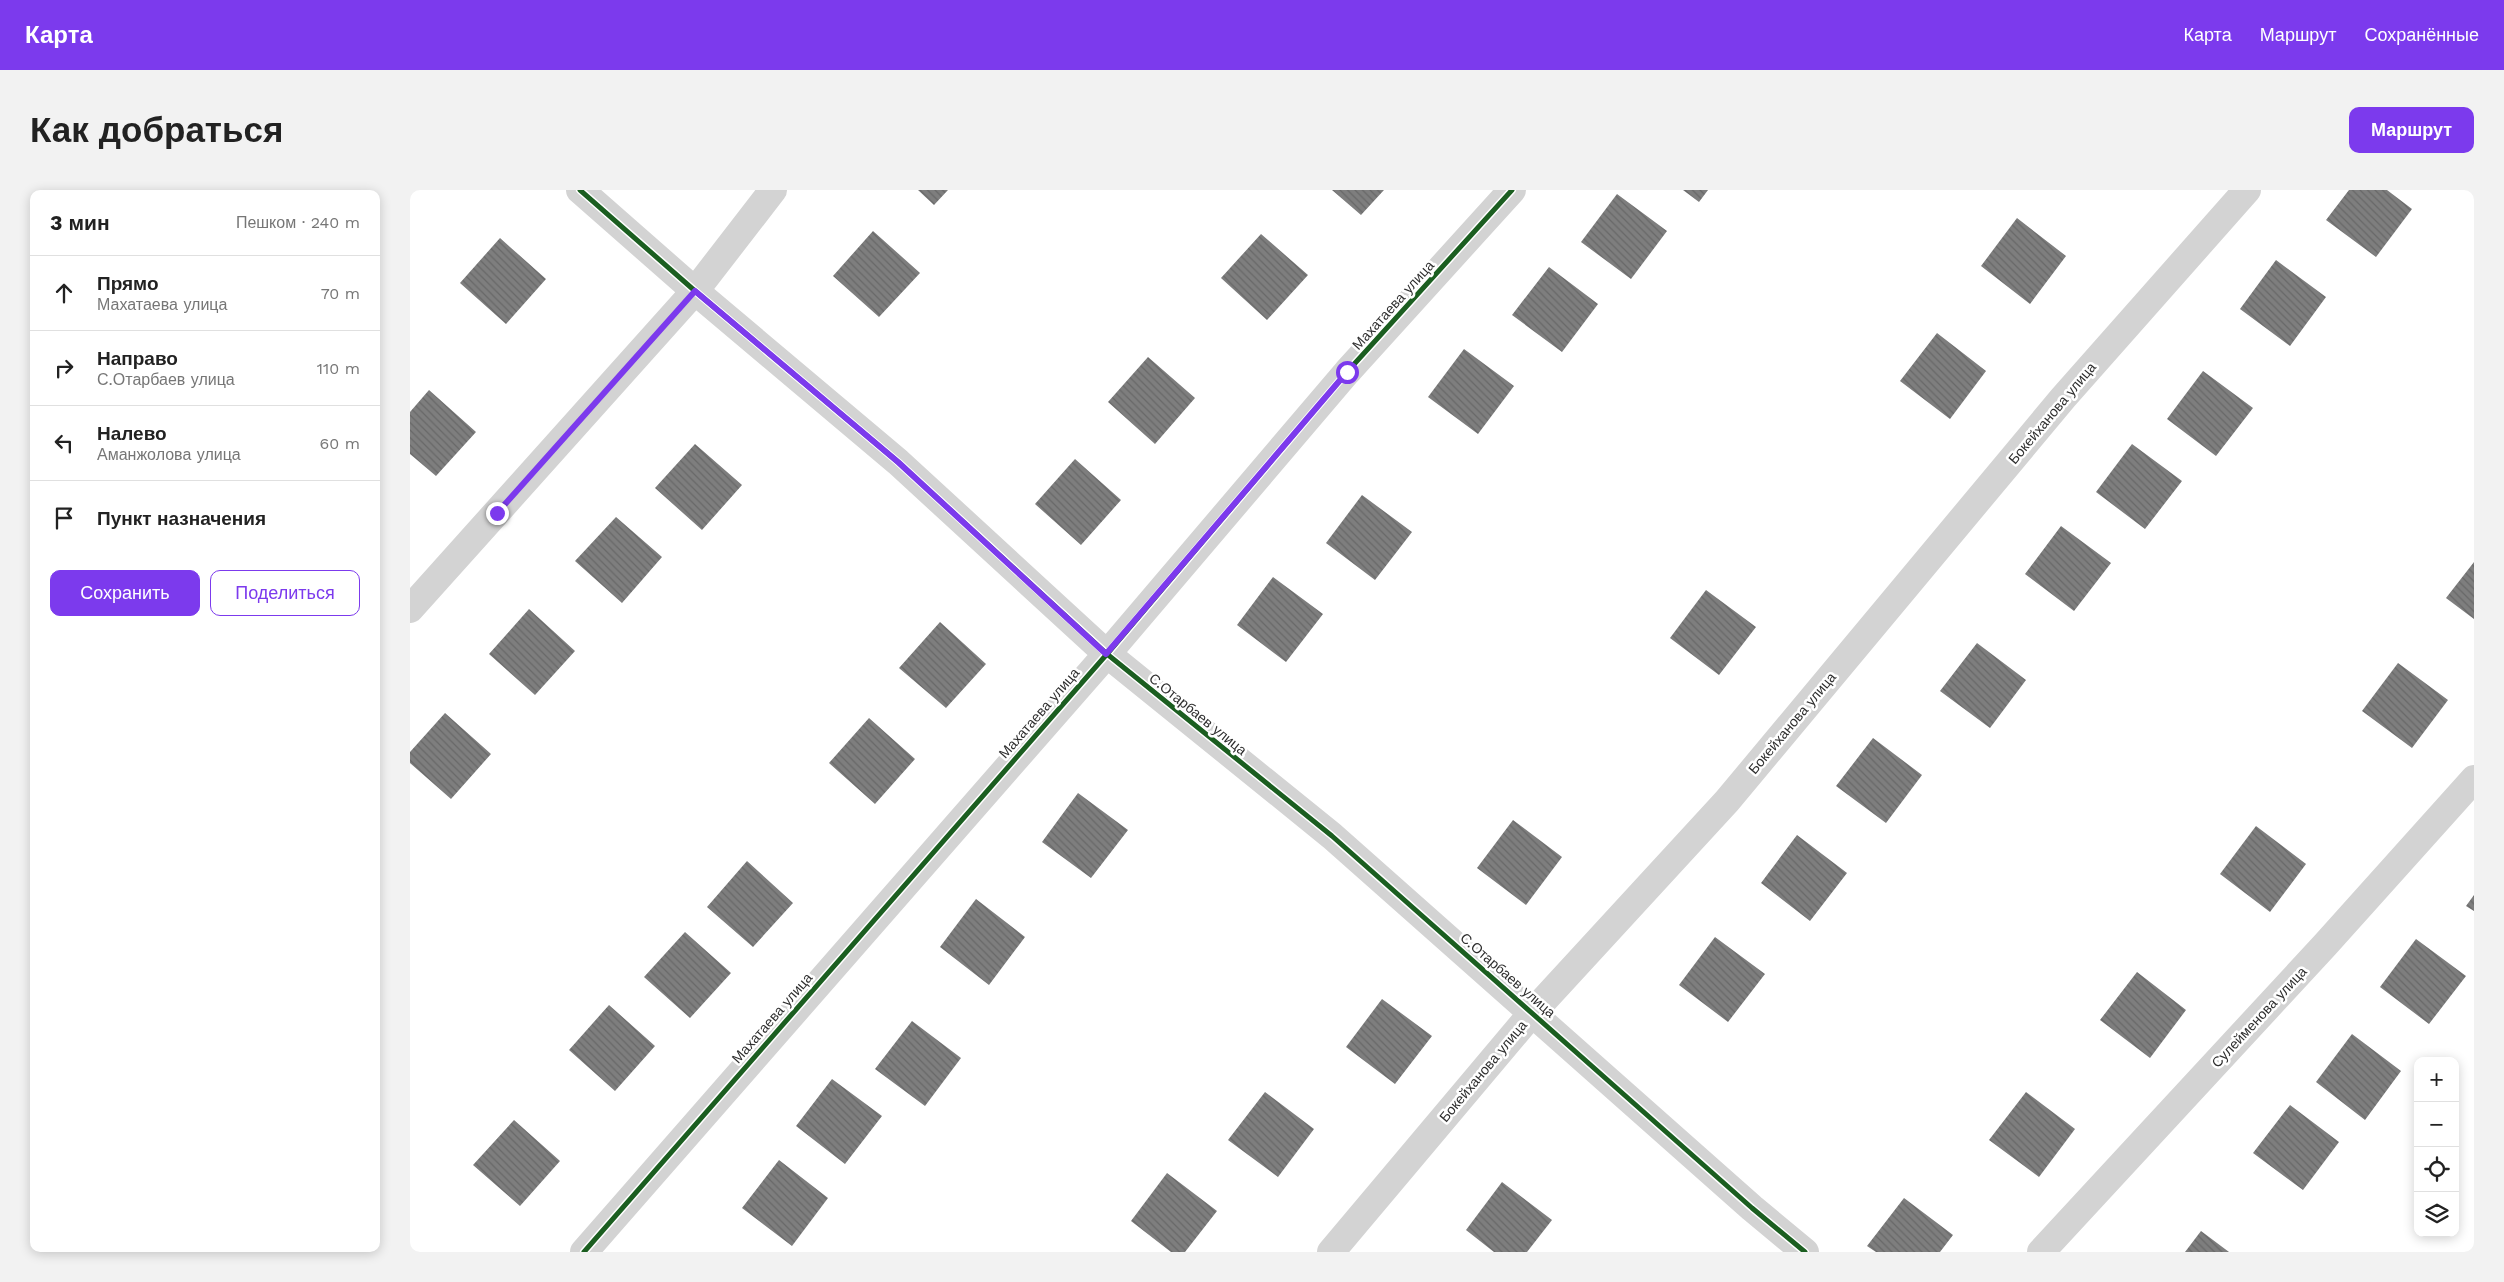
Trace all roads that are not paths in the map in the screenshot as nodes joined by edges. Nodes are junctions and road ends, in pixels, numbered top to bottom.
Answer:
1 (580, 190) edge
2 (773, 190) edge
3 (1512, 190) edge
4 (2247, 190) edge
5 (695, 291) junction
6 (410, 608) edge
7 (1106, 654) junction
8 (2474, 779) edge
9 (1533, 1012) junction
10 (584, 1252) edge
11 (1331, 1252) edge
12 (1805, 1252) edge
13 (2041, 1252) edge

1 - 5 street, С.Отарбаев улица
2 - 5 street
3 - 7 street, Махатаева улица
4 - 9 street, Бокейханова улица
5 - 6 street
5 - 7 street, С.Отарбаев улица
7 - 9 street, С.Отарбаев улица
7 - 10 street, Махатаева улица
8 - 13 street, Сулейменова улица
9 - 11 street, Бокейханова улица
9 - 12 street, С.Отарбаев улица

